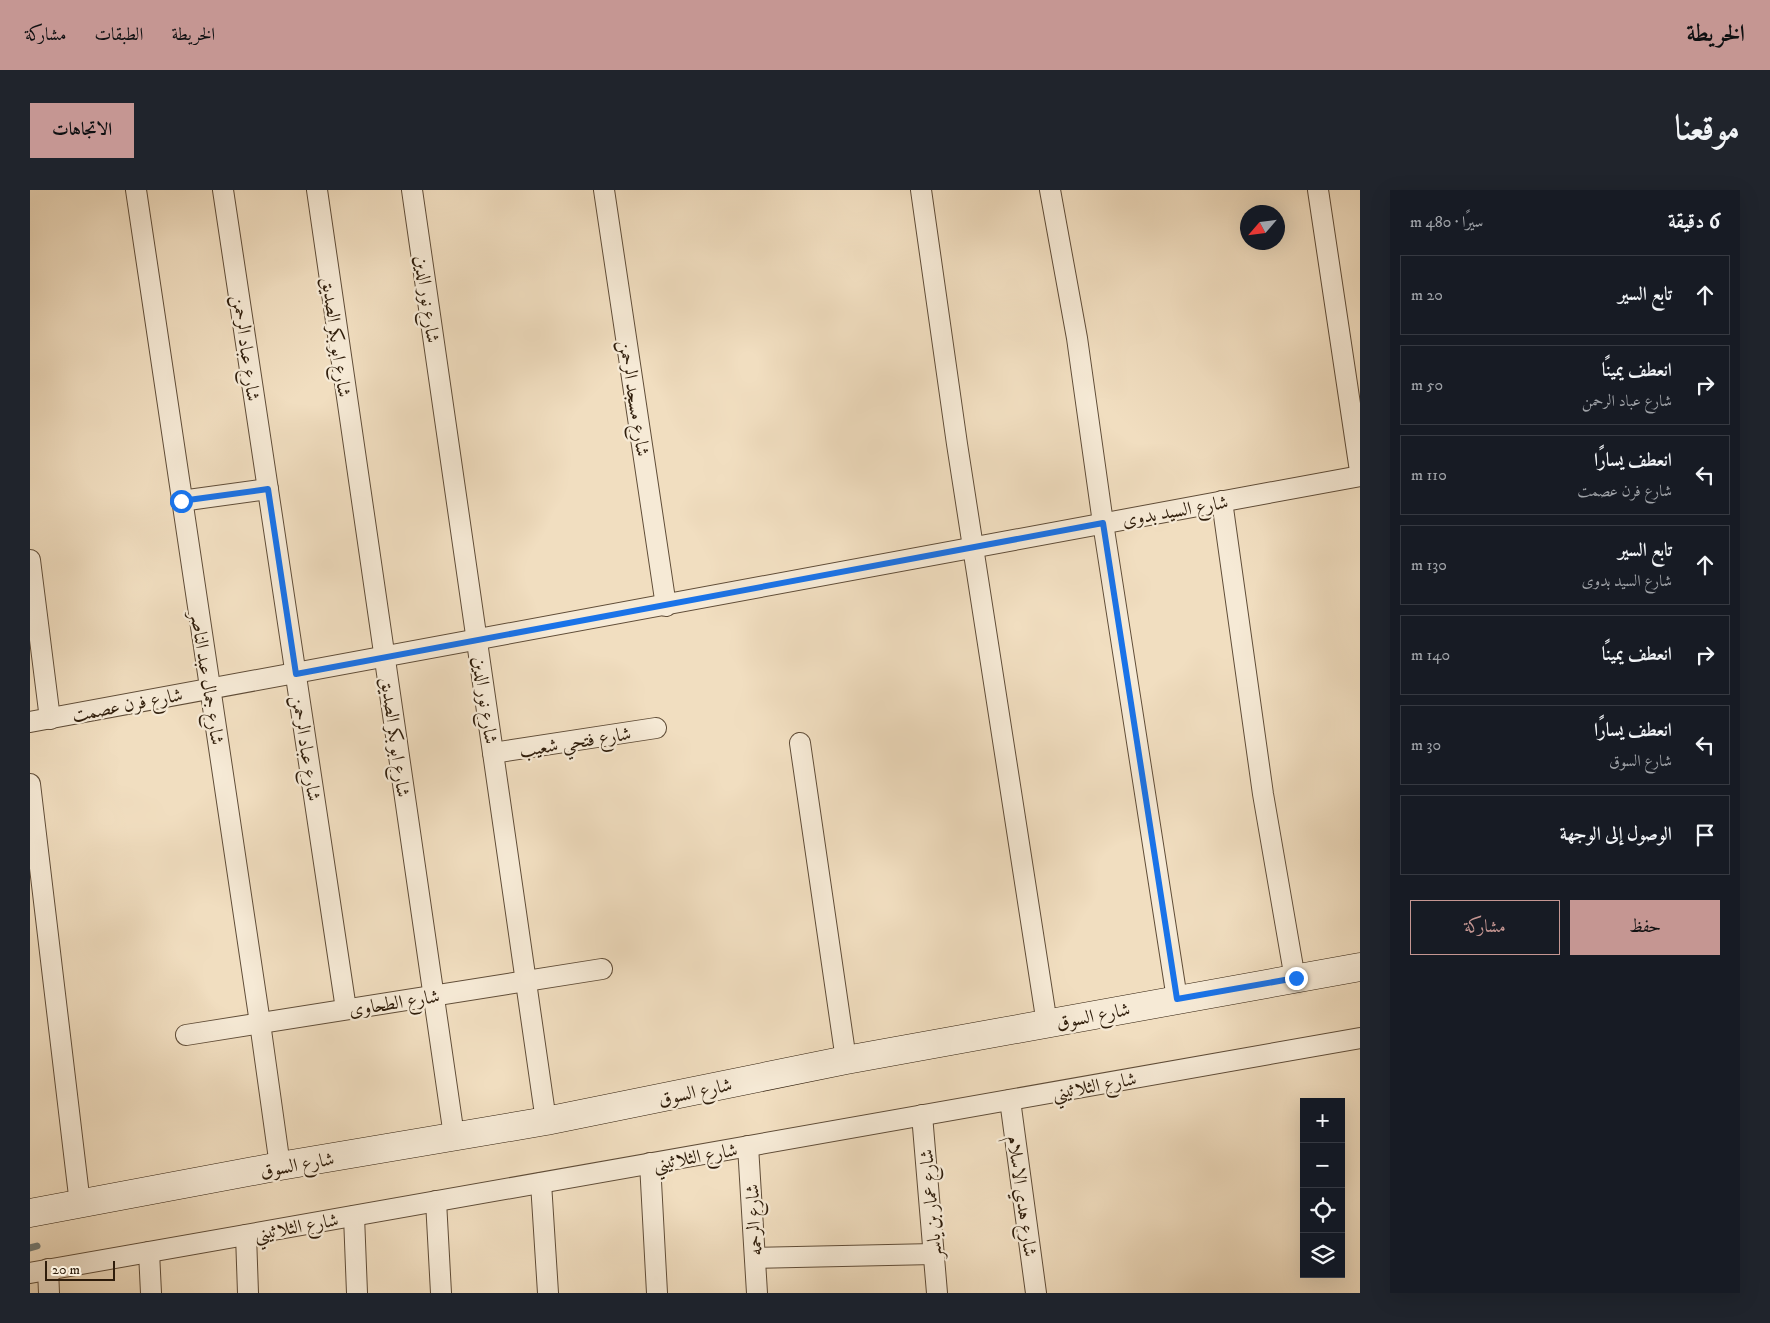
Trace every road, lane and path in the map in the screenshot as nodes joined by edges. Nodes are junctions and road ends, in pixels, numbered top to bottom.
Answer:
1 (136, 190) edge
2 (224, 190) edge
3 (317, 190) edge
4 (412, 190) edge
5 (604, 190) edge
6 (921, 190) edge
7 (1050, 190) edge
8 (1318, 190) edge
9 (1360, 470) edge
10 (1360, 476) edge
11 (268, 489) junction
12 (181, 501) junction
13 (1222, 501) junction
14 (1103, 523) junction
15 (973, 547) junction
16 (30, 560) edge
17 (666, 606) junction
18 (477, 641) junction
19 (384, 658) junction
20 (296, 674) junction
21 (210, 688) junction
22 (50, 719) junction
23 (30, 722) edge
24 (656, 728) dead end
25 (800, 742) dead end
26 (493, 753) junction
27 (30, 784) edge
28 (1360, 967) edge
29 (602, 969) dead end
30 (1296, 978) junction
31 (526, 982) junction
32 (434, 996) junction
33 (1177, 999) junction
34 (346, 1010) junction
35 (260, 1023) junction
36 (1047, 1024) junction
37 (186, 1035) dead end
38 (1360, 1038) edge
39 (846, 1060) junction
40 (1010, 1100) junction
41 (922, 1115) junction
42 (546, 1121) junction
43 (454, 1136) junction
44 (748, 1146) junction
45 (650, 1163) junction
46 (280, 1166) junction
47 (541, 1183) junction
48 (436, 1201) junction
49 (80, 1204) junction
50 (30, 1213) edge
51 (354, 1216) junction
52 (246, 1235) junction
53 (149, 1252) junction
54 (934, 1254) junction
55 (755, 1258) junction
56 (39, 1271) edge
57 (49, 1293) edge
58 (151, 1293) edge
59 (248, 1293) edge
60 (357, 1293) edge
61 (442, 1293) edge
62 (548, 1293) edge
63 (657, 1293) edge
64 (757, 1293) edge
65 (937, 1293) edge
66 (1036, 1293) edge

1 - 12 street, شارع جمال عبد الناصر
2 - 11 street, شارع عباد الرحمن
3 - 19 street, شارع ابو بكر الصديق
4 - 18 street, شارع نور الدين
5 - 17 street, شارع مسجد الرحمن
6 - 15 street
7 - 14 street
8 - 9 street
10 - 13 street, شارع السيد بدوى
11 - 12 street
11 - 20 street, شارع عباد الرحمن
12 - 21 street, شارع جمال عبد الناصر
13 - 14 street, شارع السيد بدوى
13 - 30 street
14 - 15 street, شارع السيد بدوى
14 - 33 street
15 - 17 street, شارع السيد بدوى
15 - 36 street
16 - 22 street
17 - 18 street, شارع فرن عصمت
18 - 19 street, شارع فرن عصمت
18 - 26 street, شارع نور الدين
19 - 20 street, شارع فرن عصمت
19 - 32 street, شارع ابو بكر الصديق
20 - 21 street, شارع فرن عصمت
20 - 34 street, شارع عباد الرحمن
21 - 22 street, شارع فرن عصمت
21 - 35 street, شارع جمال عبد الناصر
22 - 23 street, شارع فرن عصمت
24 - 26 street, شارع فتحي شعيب
25 - 39 street
26 - 31 street, شارع نور الدين
27 - 49 street
28 - 30 street, شارع السوق
29 - 31 street, شارع الطحاوى
30 - 33 street, شارع السوق
31 - 32 street, شارع الطحاوى
31 - 42 street, شارع نور الدين
32 - 34 street, شارع الطحاوى
32 - 43 street, شارع ابو بكر الصديق
33 - 36 street, شارع السوق
34 - 35 street, شارع الطحاوى
35 - 37 street, شارع الطحاوى
35 - 46 street, شارع جمال عبد الناصر
36 - 39 street, شارع السوق
38 - 40 street, شارع الثلاثيني
39 - 42 street, شارع السوق
40 - 41 street, شارع الثلاثيني
40 - 66 street, شارع هدي الاسلام
41 - 44 street, شارع الثلاثيني
41 - 54 street, شارع عمار بن ياسر
42 - 43 street, شارع السوق
43 - 46 street, شارع السوق
44 - 45 street, شارع الثلاثيني
44 - 55 street, شارع الرحمه
45 - 47 street, شارع الثلاثيني
45 - 63 street
46 - 49 street, شارع السوق
47 - 48 street, شارع الثلاثيني
47 - 62 street
48 - 51 street, شارع الثلاثيني
48 - 61 street
49 - 50 street, شارع السوق
51 - 52 street, شارع الثلاثيني
51 - 60 street
52 - 53 street, شارع الثلاثيني
52 - 59 street
53 - 56 street, شارع الثلاثيني
53 - 58 street
54 - 55 street
54 - 65 street, شارع عمار بن ياسر
55 - 64 street, شارع الرحمه
56 - 57 street

